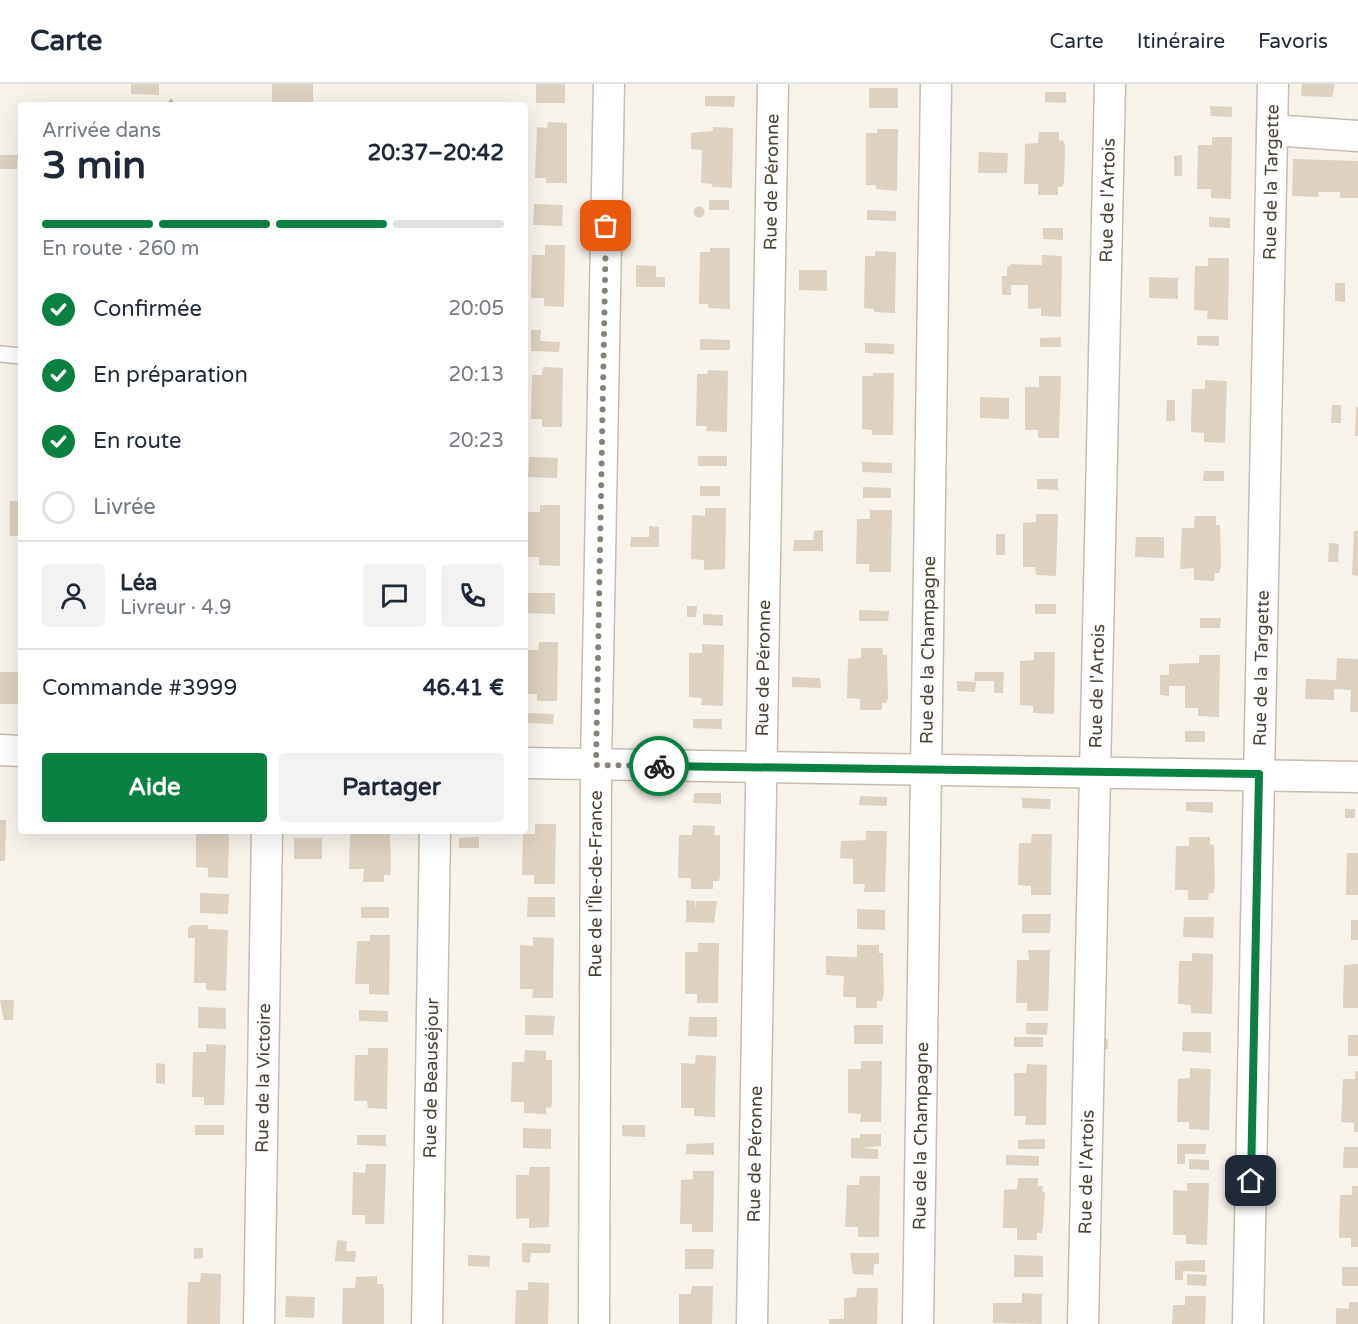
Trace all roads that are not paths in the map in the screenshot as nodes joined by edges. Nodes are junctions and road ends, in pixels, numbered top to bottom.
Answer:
1 (609, 84) edge
2 (772, 84) edge
3 (936, 84) edge
4 (1110, 84) edge
5 (1273, 84) edge
6 (1272, 130) junction
7 (1358, 136) edge
8 (0, 354) edge
9 (18, 356) edge
10 (0, 750) edge
11 (18, 750) edge
12 (528, 763) edge
13 (596, 765) junction
14 (760, 769) junction
15 (926, 770) junction
16 (1094, 773) junction
17 (1259, 774) junction
18 (1358, 777) edge
19 (267, 834) edge
20 (435, 834) edge
21 (259, 1324) edge
22 (427, 1324) edge
23 (594, 1324) edge
24 (752, 1324) edge
25 (918, 1324) edge
26 (1083, 1324) edge
27 (1248, 1324) edge

1 - 13 street, Rue de l'Île-de-France
2 - 14 street, Rue de Péronne
3 - 15 street, Rue de la Champagne
4 - 16 street, Rue de l'Artois
5 - 6 street, Rue de la Targette
6 - 7 street
6 - 17 street, Rue de la Targette
8 - 9 lane
10 - 11 street
12 - 13 street
13 - 14 street
13 - 23 street, Rue de l'Île-de-France
14 - 15 street
14 - 24 street, Rue de Péronne
15 - 16 street
15 - 25 street, Rue de la Champagne
16 - 17 street
16 - 26 street, Rue de l'Artois
17 - 18 street
17 - 27 street, Rue de la Targette
19 - 21 street, Rue de la Victoire
20 - 22 street, Rue de Beauséjour

